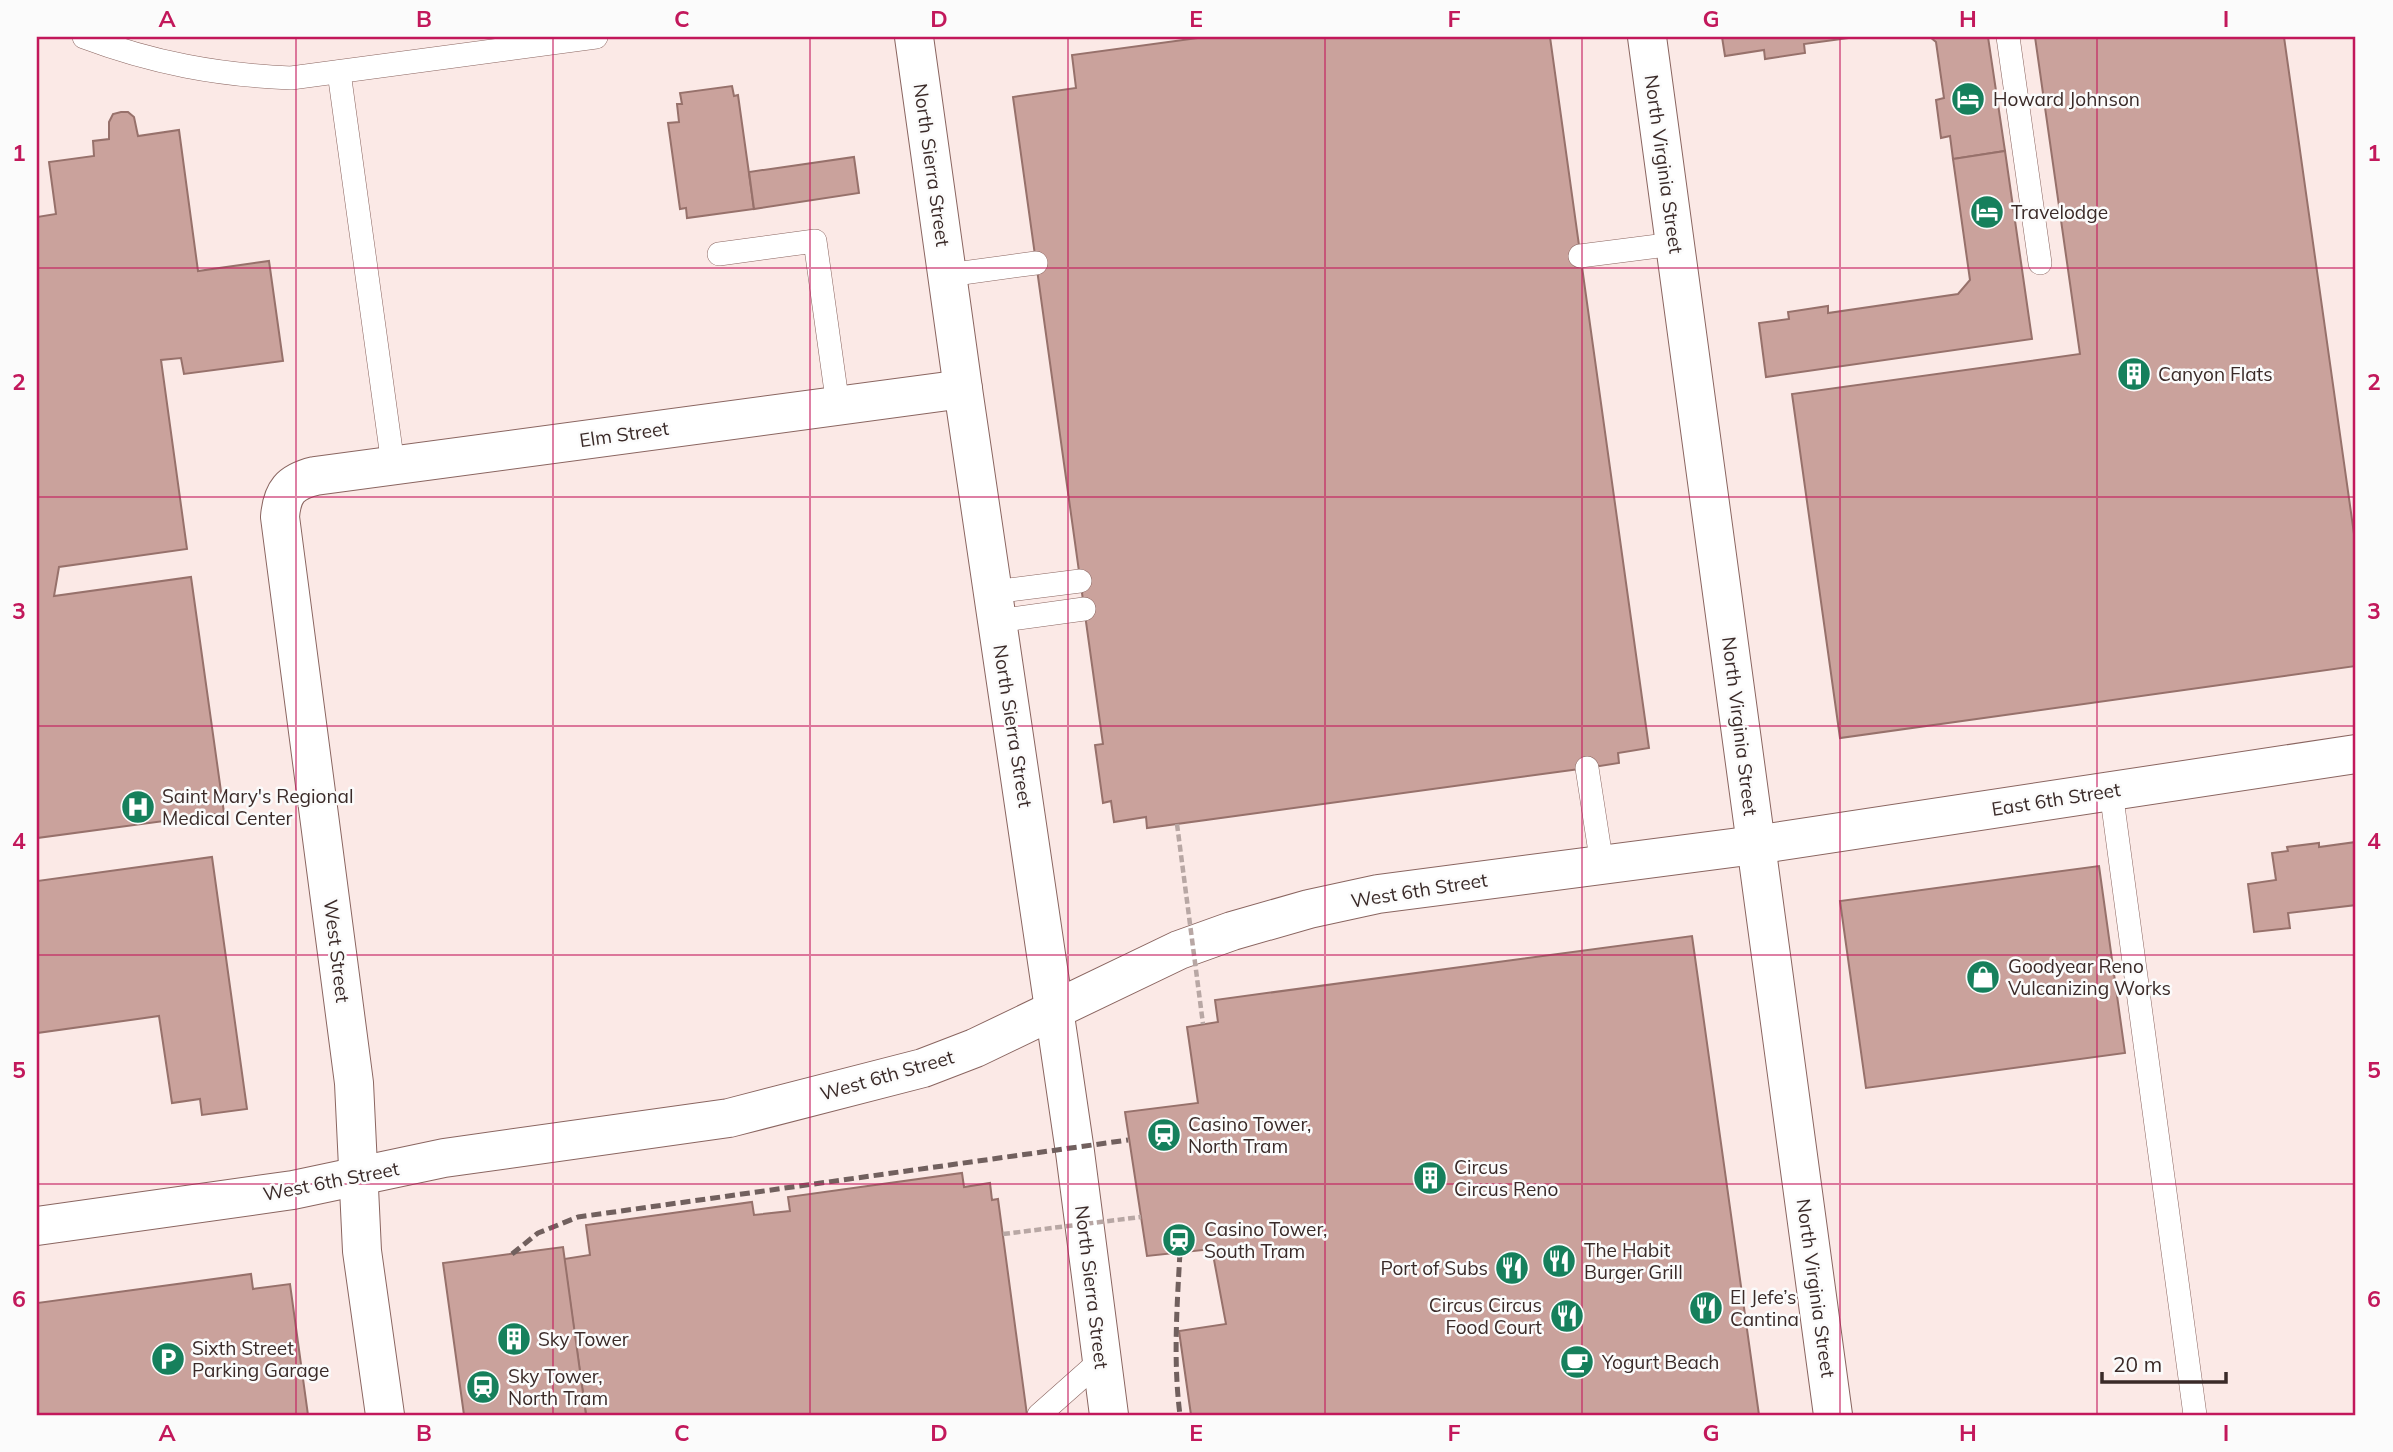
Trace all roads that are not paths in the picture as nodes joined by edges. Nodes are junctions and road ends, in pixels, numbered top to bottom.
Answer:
1 (84, 37) edge
2 (596, 37) edge
3 (914, 37) edge
4 (1647, 37) edge
5 (2008, 37) edge
6 (339, 72) junction
7 (1674, 244) junction
8 (719, 254) dead end
9 (1580, 256) dead end
10 (1036, 263) dead end
11 (2039, 263) dead end
12 (948, 275) junction
13 (963, 389) junction
14 (838, 406) junction
15 (393, 465) junction
16 (289, 489) joint
17 (1080, 582) dead end
18 (995, 607) junction
19 (1084, 609) dead end
20 (2356, 754) edge
21 (1587, 768) dead end
22 (2111, 791) junction
23 (1755, 845) junction
24 (1602, 865) junction
25 (1053, 1012) junction
26 (358, 1178) junction
27 (37, 1226) edge
28 (1101, 1360) junction
29 (385, 1415) edge
30 (1039, 1415) edge
31 (1109, 1415) edge
32 (1833, 1415) edge
33 (2195, 1415) edge

1 - 6 lane
2 - 6 lane
3 - 12 main road, North Sierra Street
4 - 7 main road, North Virginia Street
5 - 11 lane
6 - 15 lane
7 - 9 lane
7 - 23 main road, North Virginia Street
8 - 14 lane
10 - 12 lane
12 - 13 main road, North Sierra Street
13 - 14 main road, Elm Street
13 - 18 main road, North Sierra Street
14 - 15 main road, Elm Street
15 - 16 main road, Elm Street
16 - 26 main road, West Street
17 - 18 lane
18 - 19 lane
18 - 25 main road, North Sierra Street
20 - 22 main road, East 6th Street
21 - 24 lane
22 - 23 main road, East 6th Street
22 - 33 lane
23 - 24 main road, West 6th Street
23 - 32 main road, North Virginia Street
24 - 25 main road, West 6th Street
25 - 26 main road, West 6th Street
25 - 28 main road, North Sierra Street
26 - 27 main road, West 6th Street
26 - 29 main road, West Street
28 - 30 lane
28 - 31 main road, North Sierra Street

